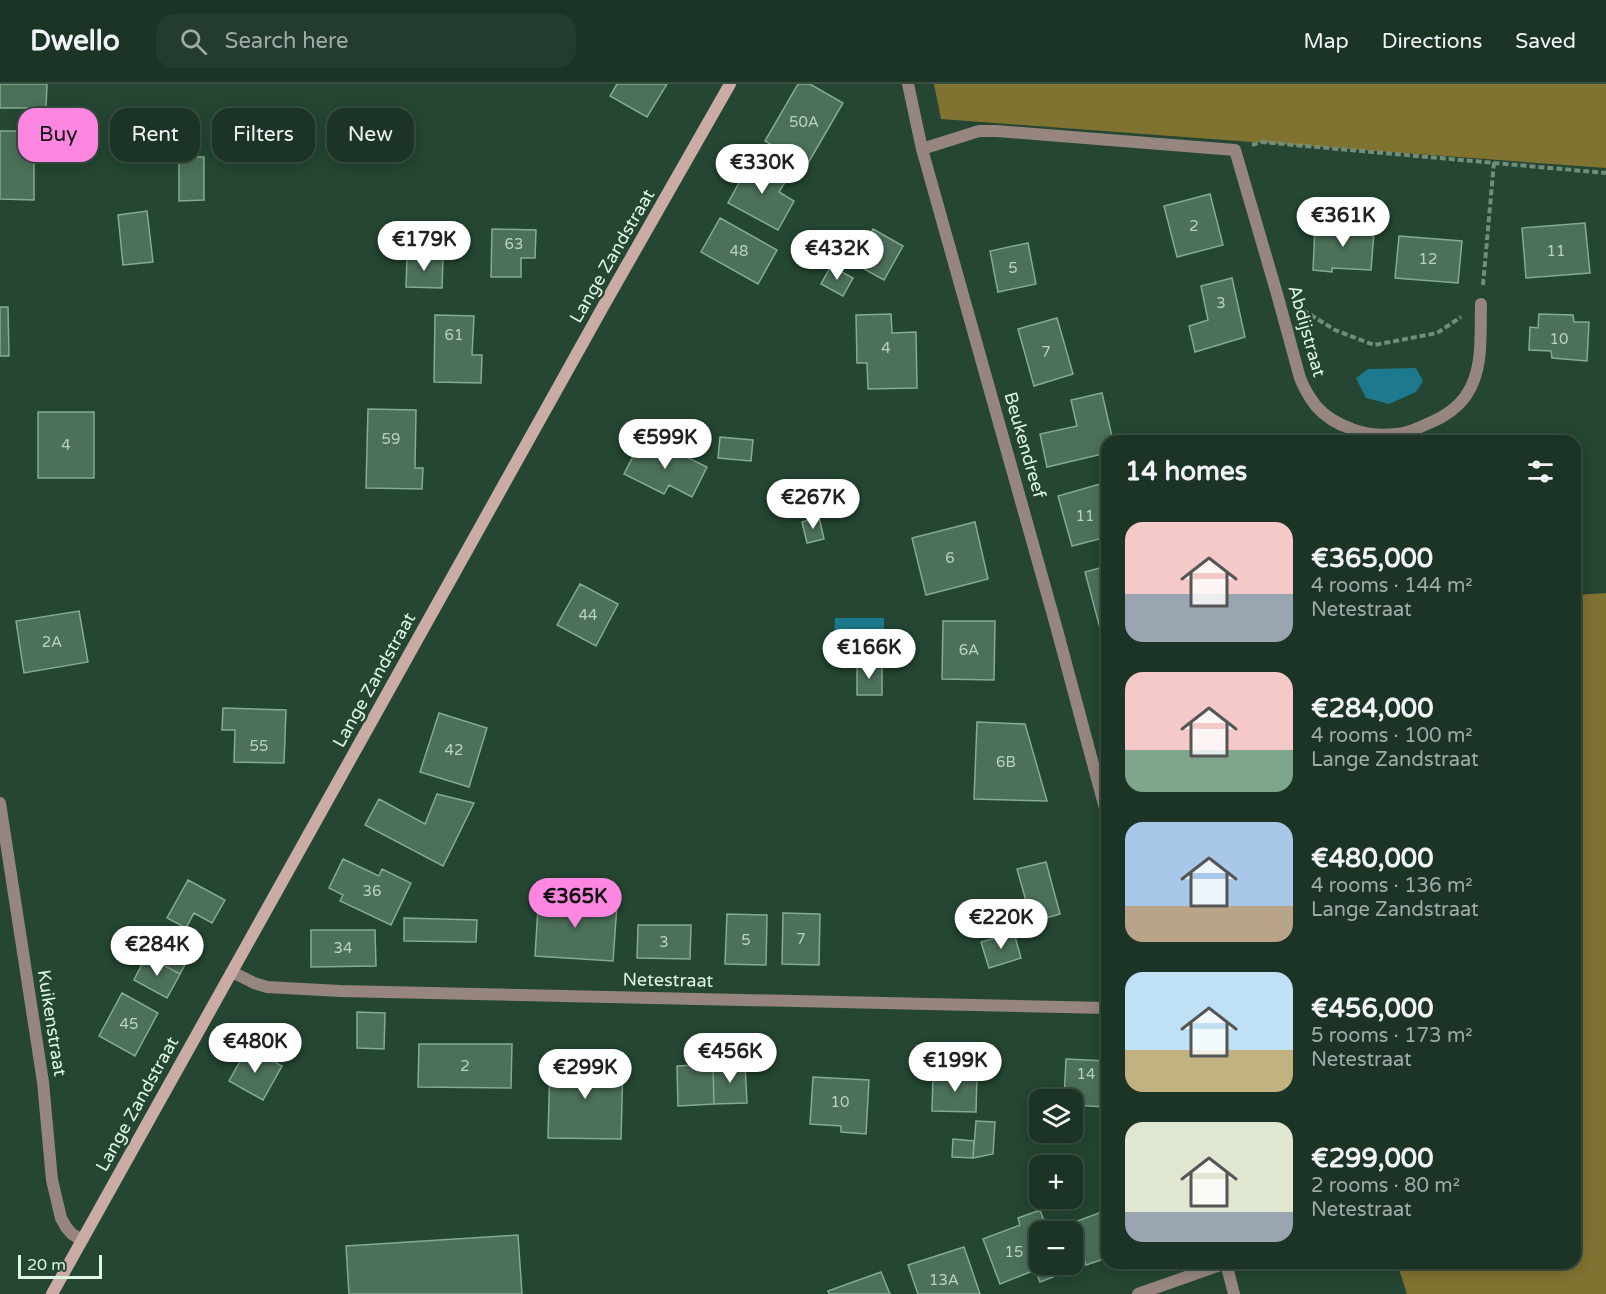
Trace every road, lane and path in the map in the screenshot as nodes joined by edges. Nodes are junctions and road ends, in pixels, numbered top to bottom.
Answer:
1 (730, 84) edge
2 (908, 84) edge
3 (922, 148) junction
4 (1235, 150) junction
5 (1494, 162) junction
6 (1606, 173) edge
7 (1277, 294) junction
8 (1481, 304) junction
9 (1101, 794) edge
10 (0, 803) edge
11 (232, 972) junction
12 (1101, 1008) edge
13 (82, 1240) junction
14 (1209, 1269) edge
15 (1228, 1269) edge
16 (52, 1294) edge
17 (1138, 1294) edge
18 (1234, 1294) edge

1 - 11 street, Lange Zandstraat
2 - 3 street, Beukendreef
3 - 4 street
3 - 9 street, Beukendreef
4 - 5 path
4 - 7 street, Abdijstraat
5 - 6 path
5 - 8 path
7 - 8 path
7 - 8 street, Abdijstraat
10 - 13 street, Kuikenstraat
11 - 12 street, Netestraat
11 - 13 street, Lange Zandstraat
13 - 16 street, Lange Zandstraat
14 - 17 street
15 - 18 street

